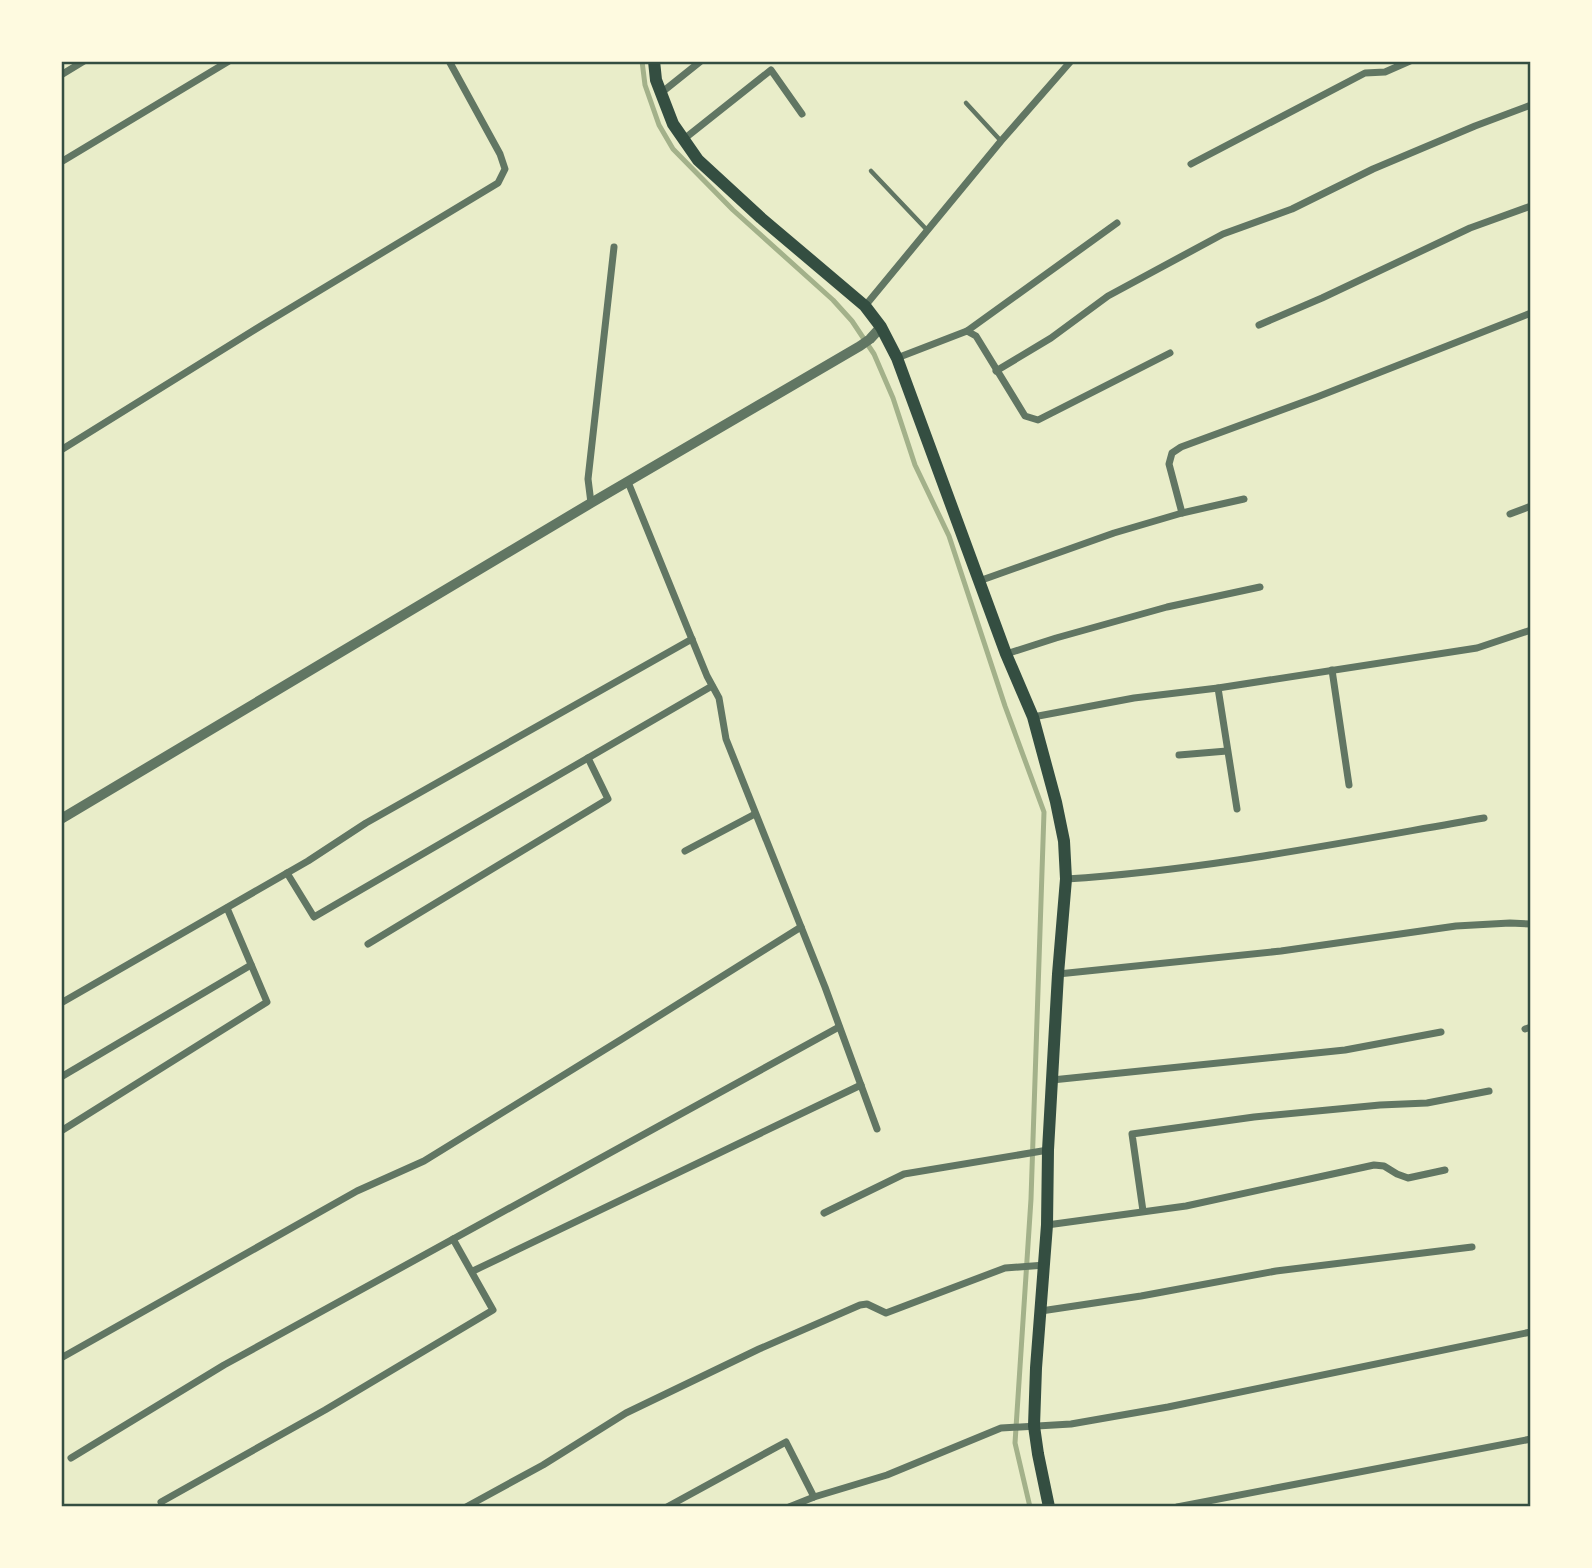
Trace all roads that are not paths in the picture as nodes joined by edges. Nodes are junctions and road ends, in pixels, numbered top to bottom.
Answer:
1 (84, 61) edge
2 (229, 61) edge
3 (449, 61) edge
4 (654, 61) edge
5 (701, 61) edge
6 (1071, 61) edge
7 (1410, 61) edge
8 (61, 75) edge
9 (661, 93) junction
10 (966, 103) dead end
11 (1531, 105) edge
12 (802, 114) dead end
13 (684, 139) junction
14 (1000, 141) junction
15 (61, 162) edge
16 (1191, 164) dead end
17 (871, 171) dead end
18 (1531, 206) edge
19 (1117, 223) dead end
20 (928, 230) junction
21 (614, 247) dead end
22 (865, 306) junction
23 (1531, 313) edge
24 (1259, 325) dead end
25 (881, 327) junction
26 (967, 331) junction
27 (1170, 353) dead end
28 (897, 358) junction
29 (996, 371) junction
30 (61, 450) edge
31 (628, 482) junction
32 (1244, 499) dead end
33 (591, 503) junction
34 (1531, 506) edge
35 (1182, 513) junction
36 (1510, 514) dead end
37 (979, 581) junction
38 (1260, 587) dead end
39 (1531, 630) edge
40 (692, 639) junction
41 (1006, 654) junction
42 (1332, 670) junction
43 (712, 686) junction
44 (1218, 688) junction
45 (1033, 717) junction
46 (1227, 751) junction
47 (1179, 755) dead end
48 (588, 758) junction
49 (1349, 785) dead end
50 (1237, 809) dead end
51 (755, 814) junction
52 (1484, 818) dead end
53 (61, 819) edge
54 (685, 851) dead end
55 (287, 873) junction
56 (1066, 879) junction
57 (227, 908) junction
58 (1531, 924) edge
59 (801, 926) junction
60 (369, 944) dead end
61 (251, 965) junction
62 (1058, 974) junction
63 (61, 1003) edge
64 (839, 1027) junction
65 (1441, 1032) dead end
66 (61, 1077) edge
67 (1052, 1080) junction
68 (861, 1086) junction
69 (1489, 1091) dead end
70 (877, 1129) dead end
71 (61, 1131) edge
72 (1043, 1151) junction
73 (1445, 1170) dead end
74 (1143, 1211) junction
75 (824, 1213) dead end
76 (1047, 1225) junction
77 (453, 1239) junction
78 (1472, 1247) dead end
79 (1039, 1265) junction
80 (473, 1271) junction
81 (1041, 1311) junction
82 (1531, 1332) edge
83 (61, 1358) edge
84 (1034, 1426) junction
85 (1531, 1439) edge
86 (71, 1458) dead end
87 (814, 1497) junction
88 (160, 1502) dead end
89 (466, 1507) edge
90 (667, 1507) edge
91 (789, 1507) edge
92 (1049, 1507) edge
93 (1177, 1507) edge

1 - 8 street
2 - 15 street
3 - 30 street
4 - 9 main road
5 - 9 street
6 - 14 street
7 - 16 street
9 - 13 main road
10 - 14 lane
11 - 29 street
12 - 13 street
13 - 22 main road
14 - 20 street
17 - 20 lane
18 - 24 street
19 - 26 street
20 - 22 street
21 - 33 street
22 - 25 main road
23 - 35 street
25 - 28 main road
25 - 31 street
26 - 28 street
26 - 29 street
27 - 29 street
28 - 37 main road
31 - 33 street
31 - 40 street
32 - 35 street
33 - 53 street
34 - 36 street
35 - 37 street
37 - 41 main road
38 - 41 street
39 - 42 street
40 - 43 street
40 - 55 street
41 - 45 main road
42 - 44 street
42 - 49 street
43 - 48 street
43 - 51 street
44 - 45 street
44 - 46 street
45 - 56 main road
46 - 47 street
46 - 50 street
48 - 55 street
48 - 60 street
51 - 54 street
51 - 59 street
52 - 56 street
55 - 57 street
56 - 62 main road
57 - 61 street
57 - 63 street
58 - 62 street
59 - 64 street
59 - 83 street
61 - 66 street
61 - 71 street
62 - 67 main road
64 - 68 street
64 - 77 street
65 - 67 street
67 - 72 main road
68 - 70 street
68 - 80 street
69 - 74 street
72 - 75 street
72 - 76 main road
73 - 74 street
74 - 76 street
76 - 79 main road
77 - 80 street
77 - 86 street
78 - 81 street
79 - 81 main road
79 - 89 street
80 - 88 street
81 - 84 main road
82 - 84 street
84 - 87 street
84 - 92 main road
85 - 93 street
87 - 90 street
87 - 91 street

